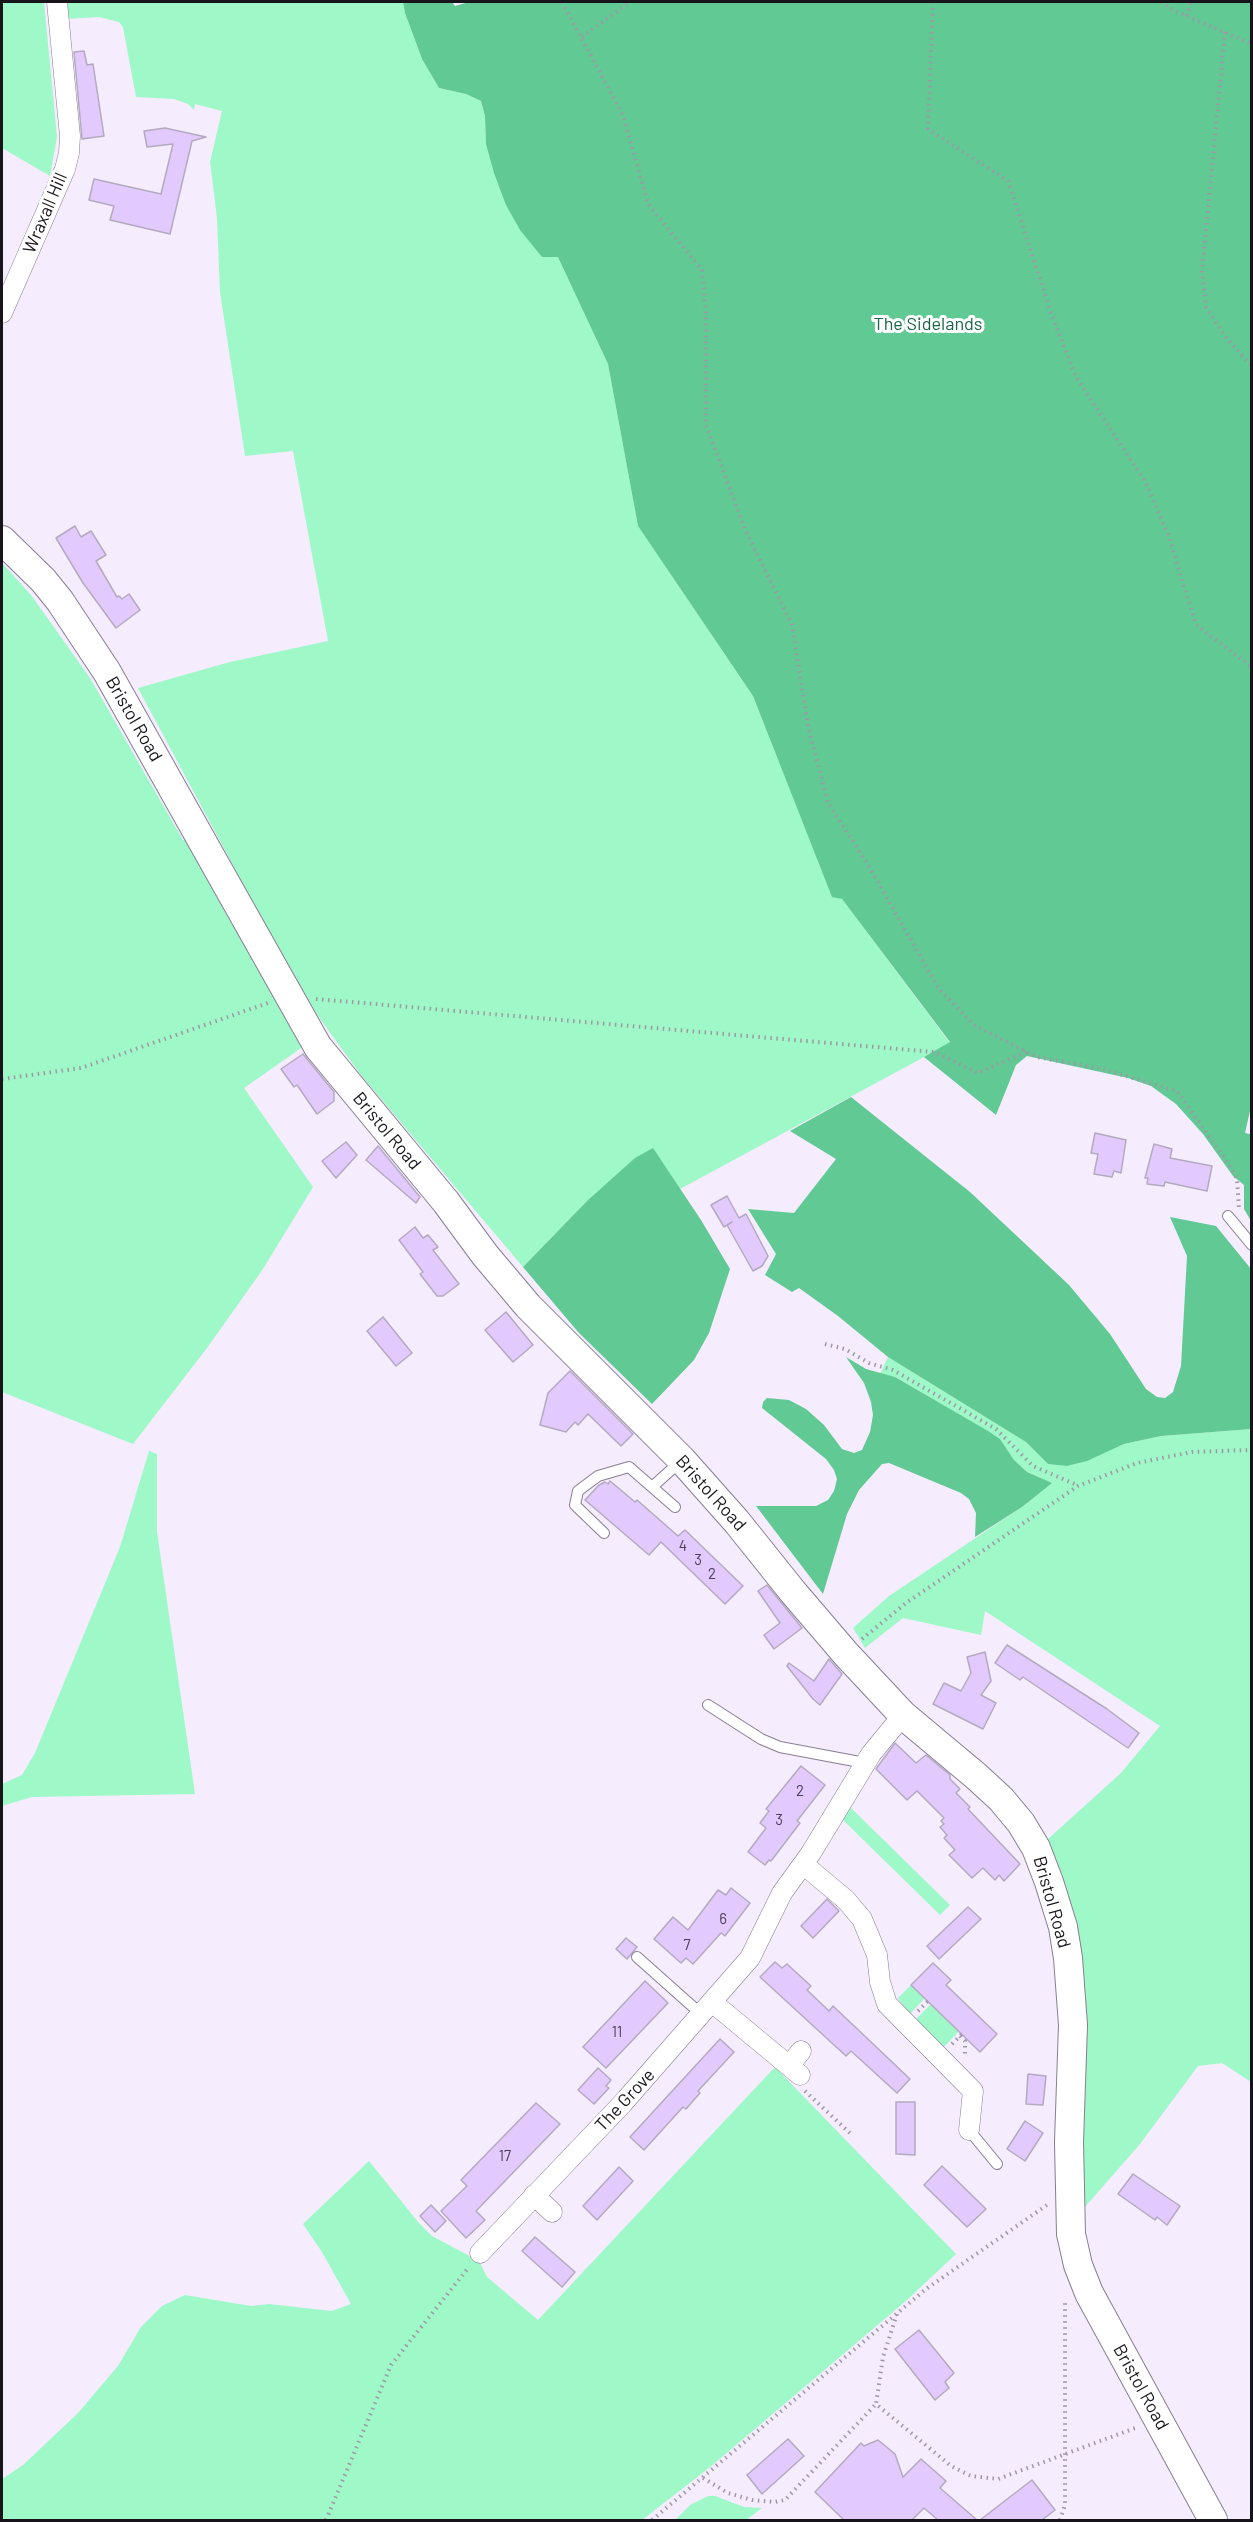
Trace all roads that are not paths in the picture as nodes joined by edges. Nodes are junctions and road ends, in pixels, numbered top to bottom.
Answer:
1 (57, 2) edge
2 (2, 313) edge
3 (2, 540) edge
4 (1228, 1216) dead end
5 (1251, 1245) edge
6 (682, 1460) junction
7 (652, 1487) junction
8 (675, 1507) dead end
9 (604, 1533) dead end
10 (708, 1705) dead end
11 (903, 1715) junction
12 (865, 1764) junction
13 (803, 1864) junction
14 (637, 1957) dead end
15 (706, 2008) junction
16 (797, 2064) road end
17 (969, 2130) joint
18 (997, 2164) dead end
19 (534, 2195) junction
20 (552, 2212) dead end
21 (480, 2253) road end
22 (1213, 2520) edge

1 - 2 street, Wraxall Hill
3 - 6 main road, Bristol Road
4 - 5 lane
6 - 7 lane
6 - 11 main road, Bristol Road
7 - 8 lane
7 - 9 lane
10 - 12 lane
11 - 12 street, The Grove
11 - 22 main road, Bristol Road
12 - 13 street, The Grove
13 - 15 street, The Grove
13 - 17 street
14 - 15 lane
15 - 16 street
15 - 19 street, The Grove
17 - 18 lane
19 - 20 street
19 - 21 street, The Grove

